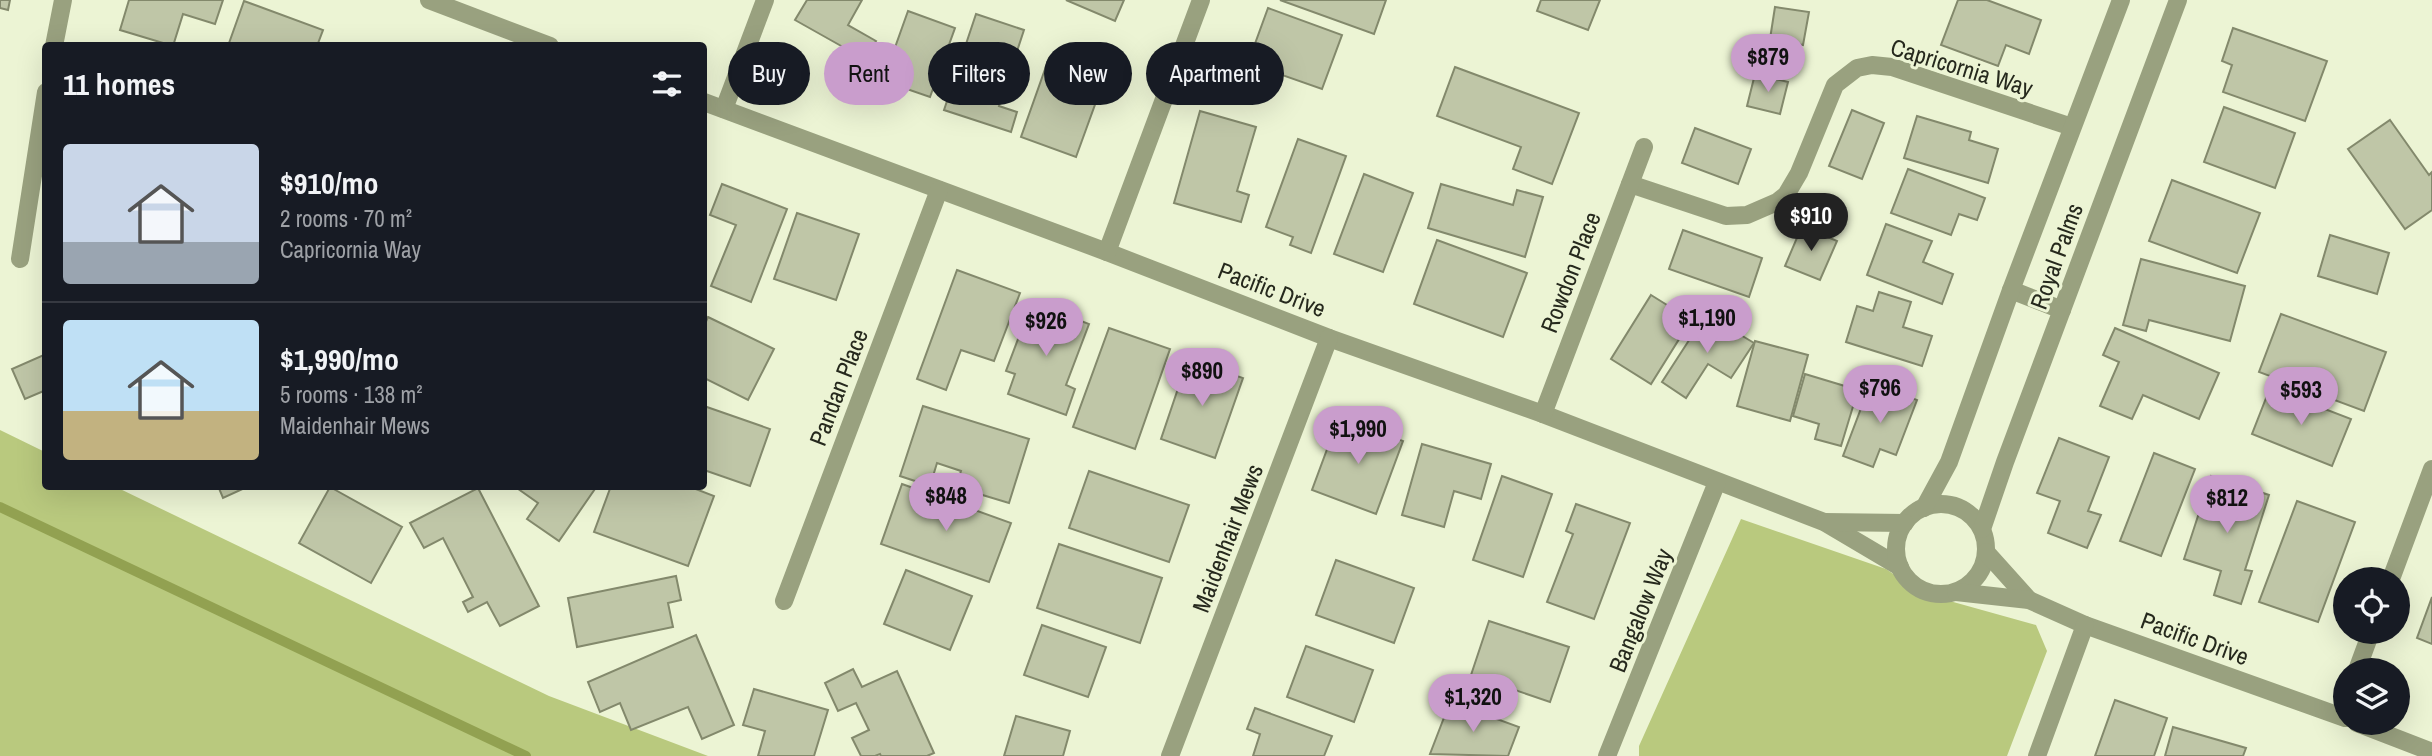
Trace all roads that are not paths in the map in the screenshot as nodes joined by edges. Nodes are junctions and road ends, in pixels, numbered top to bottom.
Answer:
1 (62, 0) edge
2 (429, 0) edge
3 (765, 0) edge
4 (1200, 0) edge
5 (2121, 0) edge
6 (2178, 0) edge
7 (55, 42) edge
8 (538, 42) edge
9 (707, 103) edge
10 (724, 109) junction
11 (42, 118) edge
12 (2072, 127) junction
13 (1644, 147) dead end
14 (1630, 184) junction
15 (939, 190) junction
16 (1107, 252) junction
17 (20, 259) dead end
18 (2011, 290) junction
19 (2062, 310) junction
20 (1329, 338) junction
21 (1543, 414) junction
22 (2432, 469) edge
23 (1717, 482) junction
24 (1924, 508) junction
25 (1824, 522) junction
26 (1905, 523) junction
27 (1982, 529) junction
28 (1986, 552) junction
29 (1900, 567) junction
30 (2395, 567) edge
31 (1956, 592) junction
32 (2029, 600) junction
33 (784, 601) dead end
34 (2085, 625) junction
35 (2333, 711) edge
36 (2392, 735) edge
37 (2432, 752) edge
38 (1170, 756) edge
39 (1607, 756) edge
40 (2036, 756) edge

1 - 7 street
2 - 8 street
3 - 10 street
4 - 16 street
5 - 12 street, Royal Palms
6 - 19 street, Royal Palms
9 - 10 street, Pacific Drive
10 - 15 street, Pacific Drive
11 - 17 street
12 - 14 street, Capricornia Way
12 - 18 street, Royal Palms
13 - 14 street, Rowdon Place
14 - 21 street, Rowdon Place
15 - 16 street, Pacific Drive
15 - 33 street, Pandan Place
16 - 20 street, Pacific Drive
18 - 19 street
18 - 24 street, Royal Palms
19 - 27 street, Royal Palms
20 - 21 street, Pacific Drive
20 - 38 street, Maidenhair Mews
21 - 23 street, Pacific Drive
22 - 30 street
23 - 25 street, Pacific Drive
23 - 39 street, Bangalow Way
24 - 26 street
24 - 27 street
25 - 26 street, Pacific Drive
25 - 29 street, Pacific Drive
26 - 29 street
27 - 28 street
28 - 31 street
28 - 32 street, Pacific Drive
29 - 31 street
31 - 32 street, Pacific Drive
32 - 34 street, Pacific Drive
34 - 35 street, Pacific Drive
34 - 40 street
36 - 37 street, Pacific Drive

